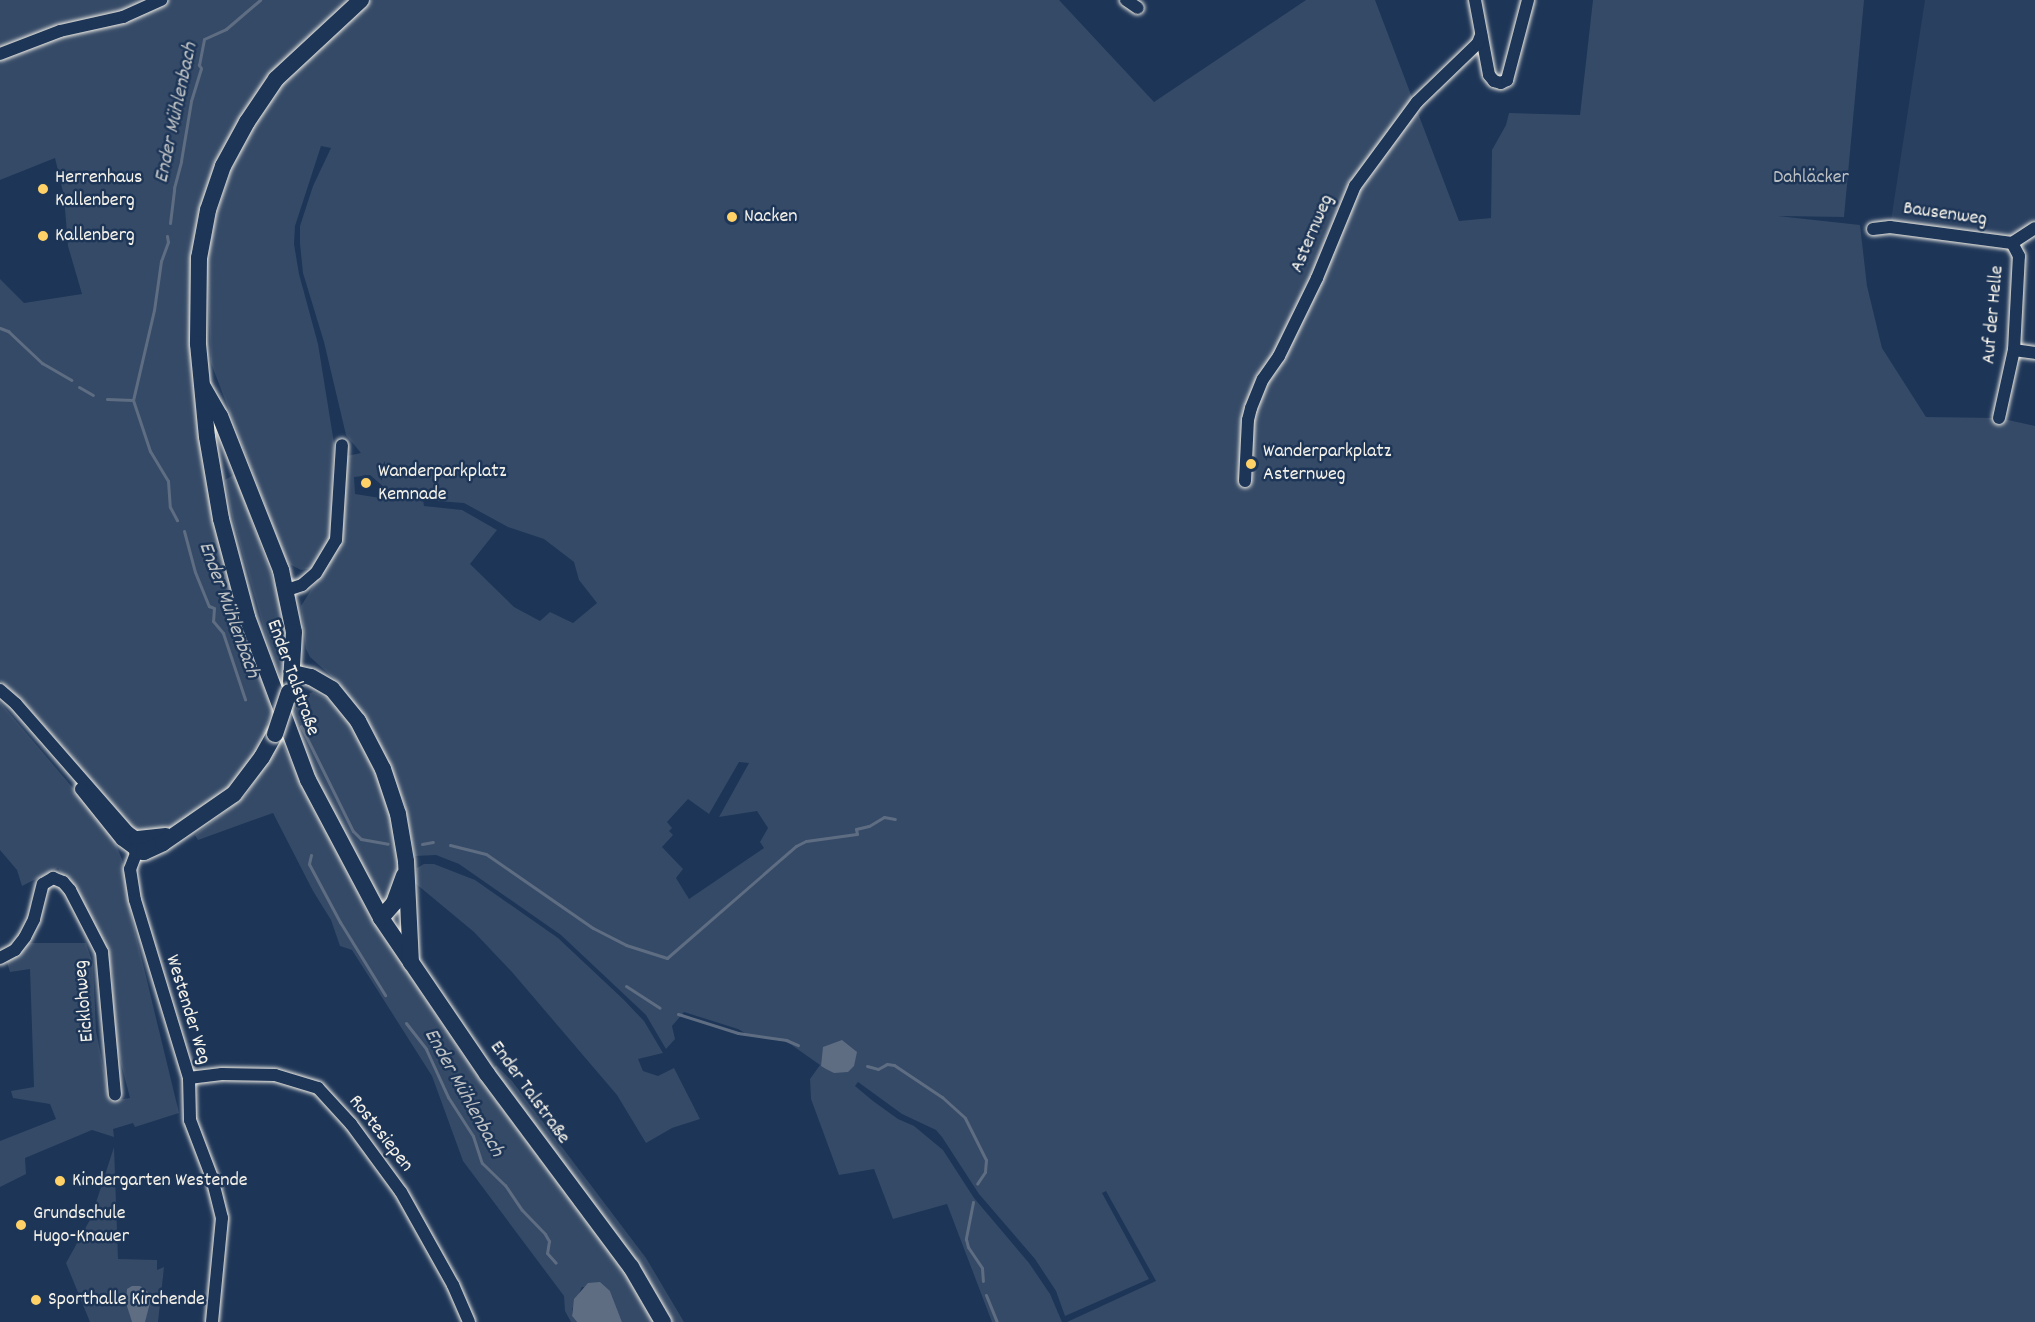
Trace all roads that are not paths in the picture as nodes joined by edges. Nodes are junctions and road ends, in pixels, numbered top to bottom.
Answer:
1 (160, 0) edge
2 (361, 0) edge
3 (1126, 0) edge
4 (1475, 0) edge
5 (1528, 0) edge
6 (1138, 8) dead end
7 (1481, 35) junction
8 (0, 54) edge
9 (2035, 228) edge
10 (1873, 229) dead end
11 (2012, 243) junction
12 (2014, 350) junction
13 (2035, 353) edge
14 (200, 382) junction
15 (1999, 418) dead end
16 (342, 445) dead end
17 (1245, 481) dead end
18 (287, 590) junction
19 (293, 673) junction
20 (0, 690) edge
21 (137, 845) junction
22 (406, 866) junction
23 (381, 918) junction
24 (0, 958) edge
25 (411, 964) junction
26 (189, 1078) junction
27 (115, 1094) dead end
28 (212, 1322) edge
29 (469, 1322) edge
30 (663, 1322) edge

1 - 8 street
2 - 14 main road, Ender Talstraße
3 - 6 street
4 - 7 street
5 - 7 street
7 - 17 street, Asternweg
9 - 11 street, Auf der Helle
10 - 11 street, Bausenweg
11 - 12 street, Auf der Helle
12 - 13 street
12 - 15 street, Auf der Helle
14 - 18 main road
14 - 23 main road, Ender Talstraße
16 - 18 street
18 - 19 main road
19 - 21 main road, bridge
19 - 22 main road
20 - 21 street
21 - 26 street, Westender Weg
22 - 23 main road
22 - 25 main road
23 - 25 main road, Ender Talstraße
24 - 27 street, Eicklohweg
25 - 30 main road, Ender Talstraße
26 - 28 street, Westender Weg
26 - 29 street, Rostesiepen

